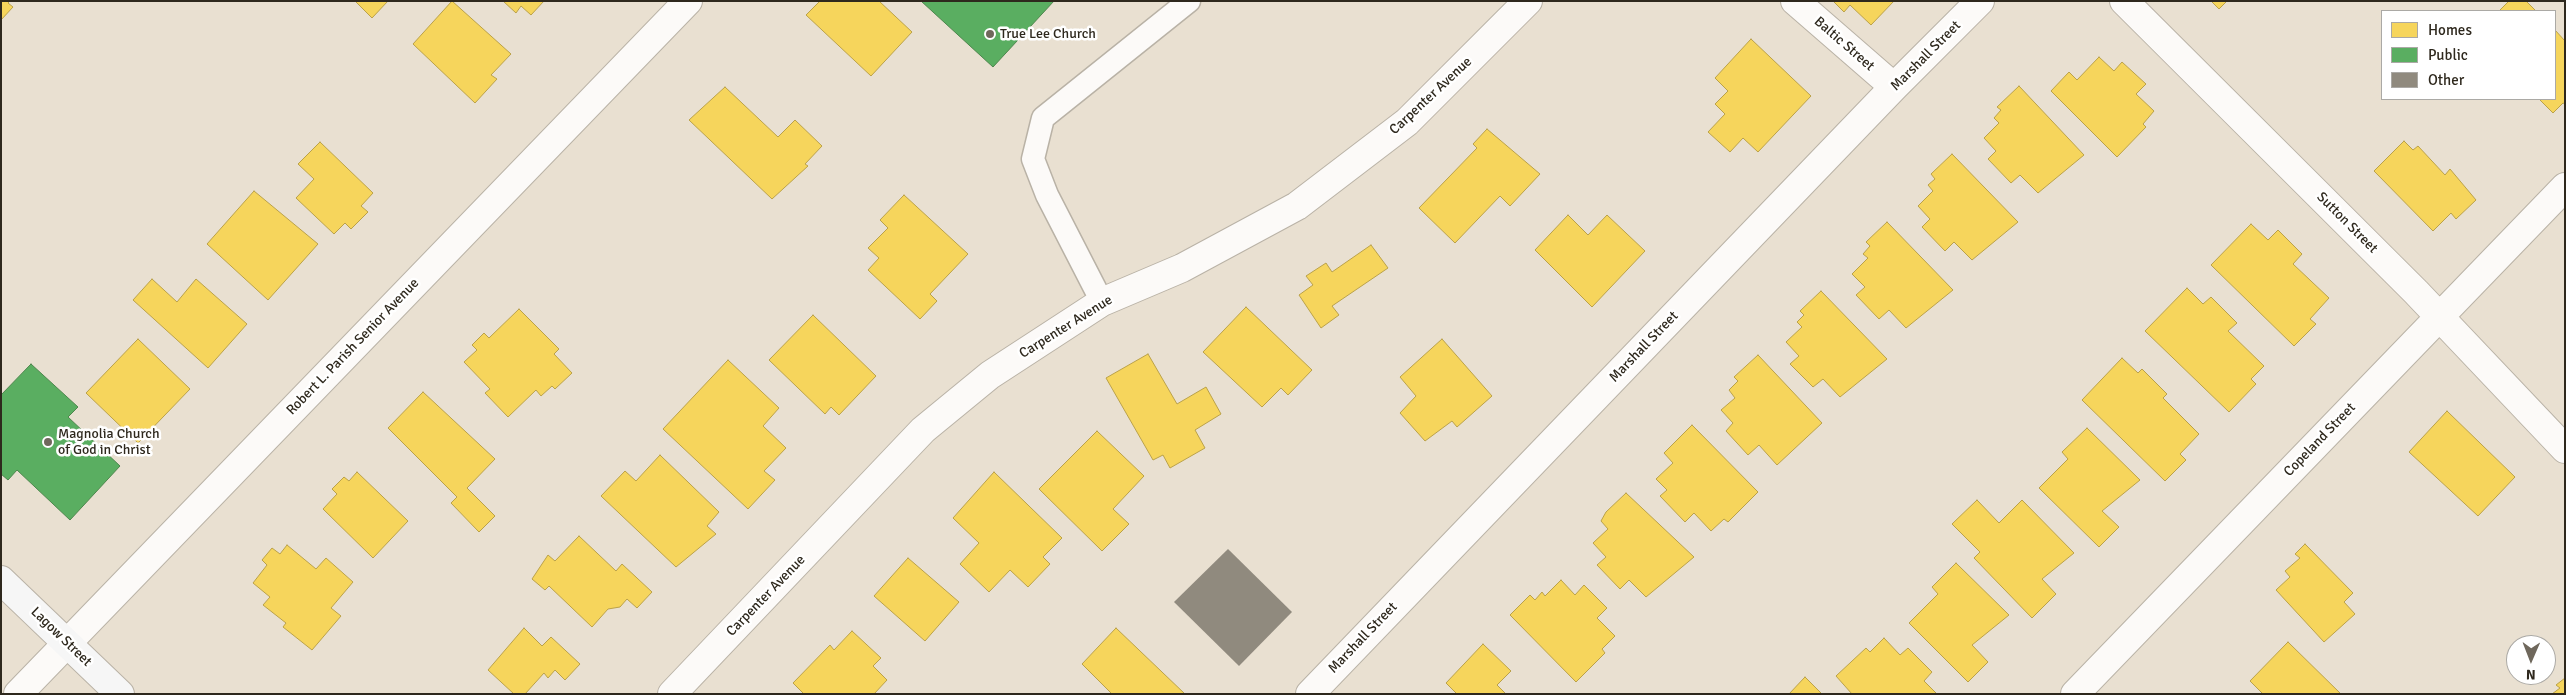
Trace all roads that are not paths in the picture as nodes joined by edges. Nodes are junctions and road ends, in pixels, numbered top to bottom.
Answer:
1 (688, 1) edge
2 (1189, 1) edge
3 (1528, 1) edge
4 (1795, 1) edge
5 (1980, 1) edge
6 (2124, 1) edge
7 (1894, 87) junction
8 (2565, 187) edge
9 (1102, 302) junction
10 (2440, 316) junction
11 (2565, 450) edge
12 (1, 580) edge
13 (67, 643) junction
14 (18, 694) edge
15 (120, 694) edge
16 (672, 694) edge
17 (1310, 694) edge
18 (2076, 694) edge

1 - 13 street, Robert L. Parish Senior Avenue
2 - 9 lane
3 - 9 street, Carpenter Avenue
4 - 7 street, Baltic Street
5 - 7 street, Marshall Street
6 - 10 street, Sutton Street
7 - 17 street, Marshall Street
8 - 10 street, Copeland Street
9 - 16 street, Carpenter Avenue
10 - 11 street, Sutton Street
10 - 18 street, Copeland Street
12 - 13 street, Lagow Street
13 - 14 street, Robert L. Parish Senior Avenue
13 - 15 street, Lagow Street

